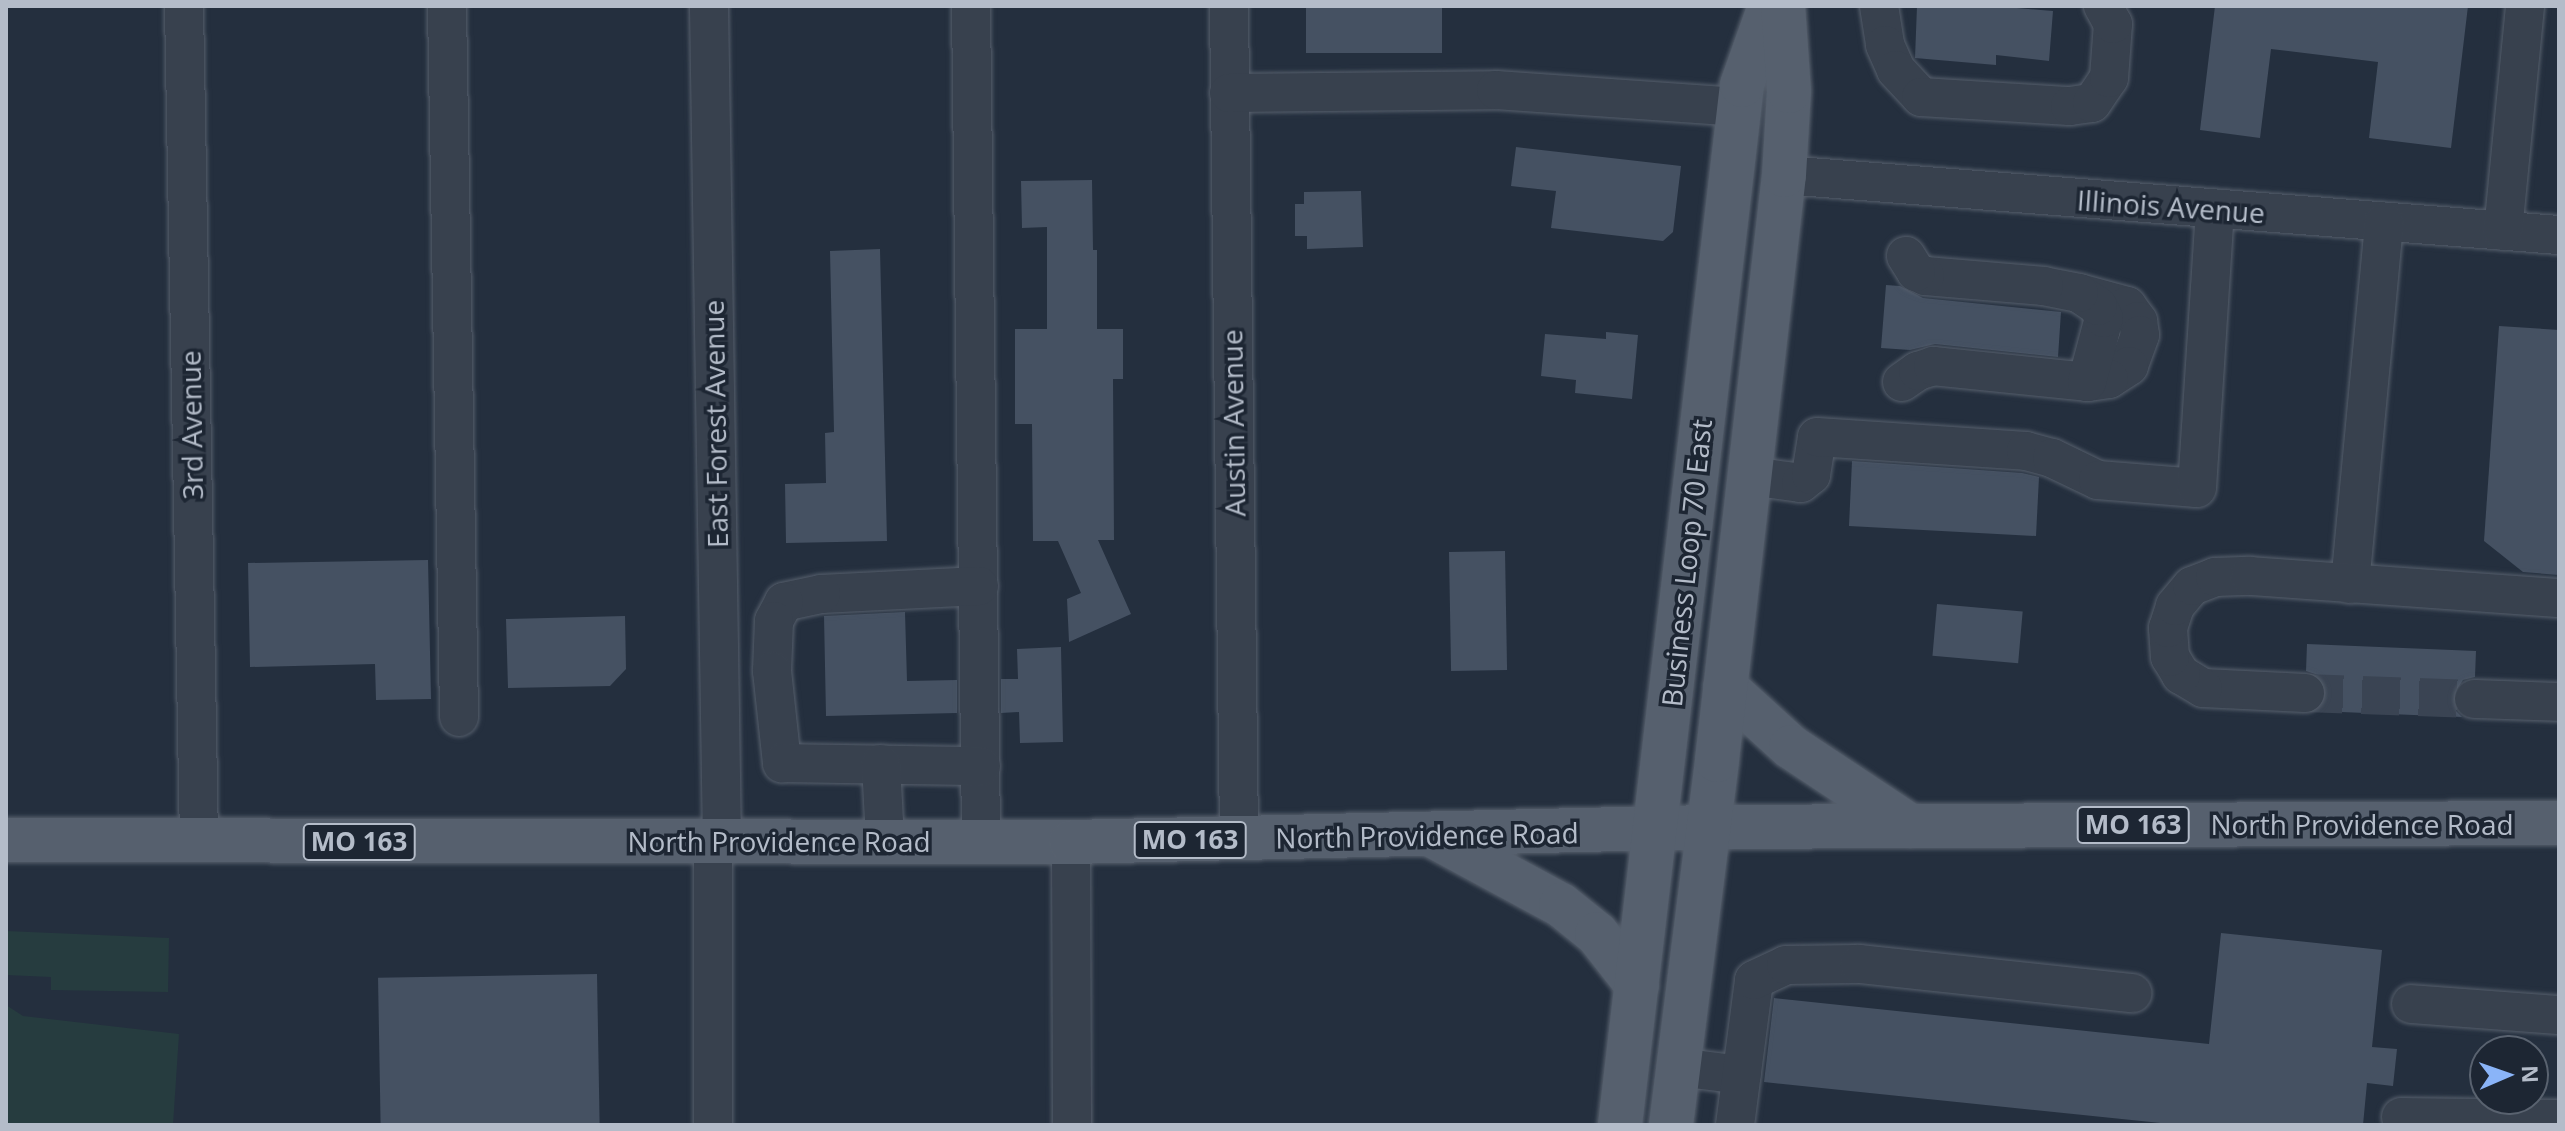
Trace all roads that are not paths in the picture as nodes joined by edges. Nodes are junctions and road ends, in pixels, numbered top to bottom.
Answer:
1 (184, 6) edge
2 (447, 6) edge
3 (709, 6) edge
4 (971, 6) edge
5 (1229, 6) edge
6 (1770, 6) edge
7 (1783, 6) edge
8 (1879, 6) edge
9 (2103, 6) edge
10 (2525, 6) edge
11 (1229, 93) junction
12 (1740, 107) junction
13 (1784, 175) junction
14 (2215, 209) junction
15 (2384, 222) junction
16 (2503, 231) junction
17 (2559, 235) edge
18 (1906, 256) dead end
19 (1902, 382) dead end
20 (1750, 476) junction
21 (2350, 584) junction
22 (979, 586) junction
23 (2559, 598) edge
24 (772, 671) junction
25 (719, 675) junction
26 (1725, 687) junction
27 (2305, 693) tunnel mouth
28 (2474, 699) tunnel mouth
29 (2559, 702) edge
30 (459, 717) dead end
31 (881, 764) junction
32 (981, 766) junction
33 (2559, 823) edge
34 (1910, 826) junction
35 (1708, 827) junction
36 (1657, 829) junction
37 (1433, 835) junction
38 (1239, 839) junction
39 (6, 840) edge
40 (717, 841) junction
41 (885, 841) junction
42 (981, 842) junction
43 (1071, 842) junction
44 (199, 843) junction
45 (1637, 985) junction
46 (2132, 993) dead end
47 (2411, 1004) dead end
48 (2559, 1015) edge
49 (1678, 1067) junction
50 (1741, 1075) junction
51 (2401, 1117) dead end
52 (2559, 1119) edge
53 (713, 1125) edge
54 (1072, 1125) edge
55 (1620, 1125) edge
56 (1671, 1125) edge
57 (1735, 1125) edge

1 - 44 street, 3rd Avenue
2 - 30 street
3 - 25 street, East Forest Avenue
4 - 22 street
5 - 11 street, Austin Avenue
6 - 12 main road, Business Loop 70 East
7 - 13 main road, Business Loop 70 East
8 - 9 street
10 - 16 street
11 - 12 street
11 - 38 street, Austin Avenue
12 - 36 main road, Business Loop 70 East
13 - 14 street, Illinois Avenue
13 - 20 main road, Business Loop 70 East
14 - 15 street, Illinois Avenue
14 - 20 street
15 - 16 street, Illinois Avenue
15 - 21 street
16 - 17 street, Illinois Avenue
18 - 19 street
20 - 26 main road, Business Loop 70 East
21 - 23 street
21 - 27 street
22 - 24 street
22 - 32 street
24 - 25 street
24 - 31 street
25 - 40 street, East Forest Avenue
26 - 34 main road
26 - 35 main road, Business Loop 70 East
28 - 29 street
31 - 32 street
31 - 41 street
32 - 42 street
33 - 34 main road, North Providence Road / MO 163
34 - 35 main road, North Providence Road / MO 163
35 - 36 main road, North Providence Road / MO 163
35 - 49 main road, Business Loop 70 East
36 - 37 main road, North Providence Road / MO 163
36 - 45 main road, Business Loop 70 East
37 - 38 main road, North Providence Road / MO 163
37 - 45 main road
38 - 43 main road, North Providence Road / MO 163
39 - 44 main road, North Providence Road / MO 163
40 - 41 main road, North Providence Road / MO 163
40 - 44 main road, North Providence Road / MO 163
40 - 53 street, East Forest Avenue
41 - 42 main road, North Providence Road / MO 163
42 - 43 main road, North Providence Road / MO 163
43 - 54 street
45 - 55 main road, Business Loop 70 East
46 - 50 street
47 - 48 street
49 - 50 street
49 - 56 main road, Business Loop 70 East
50 - 57 street
51 - 52 street

